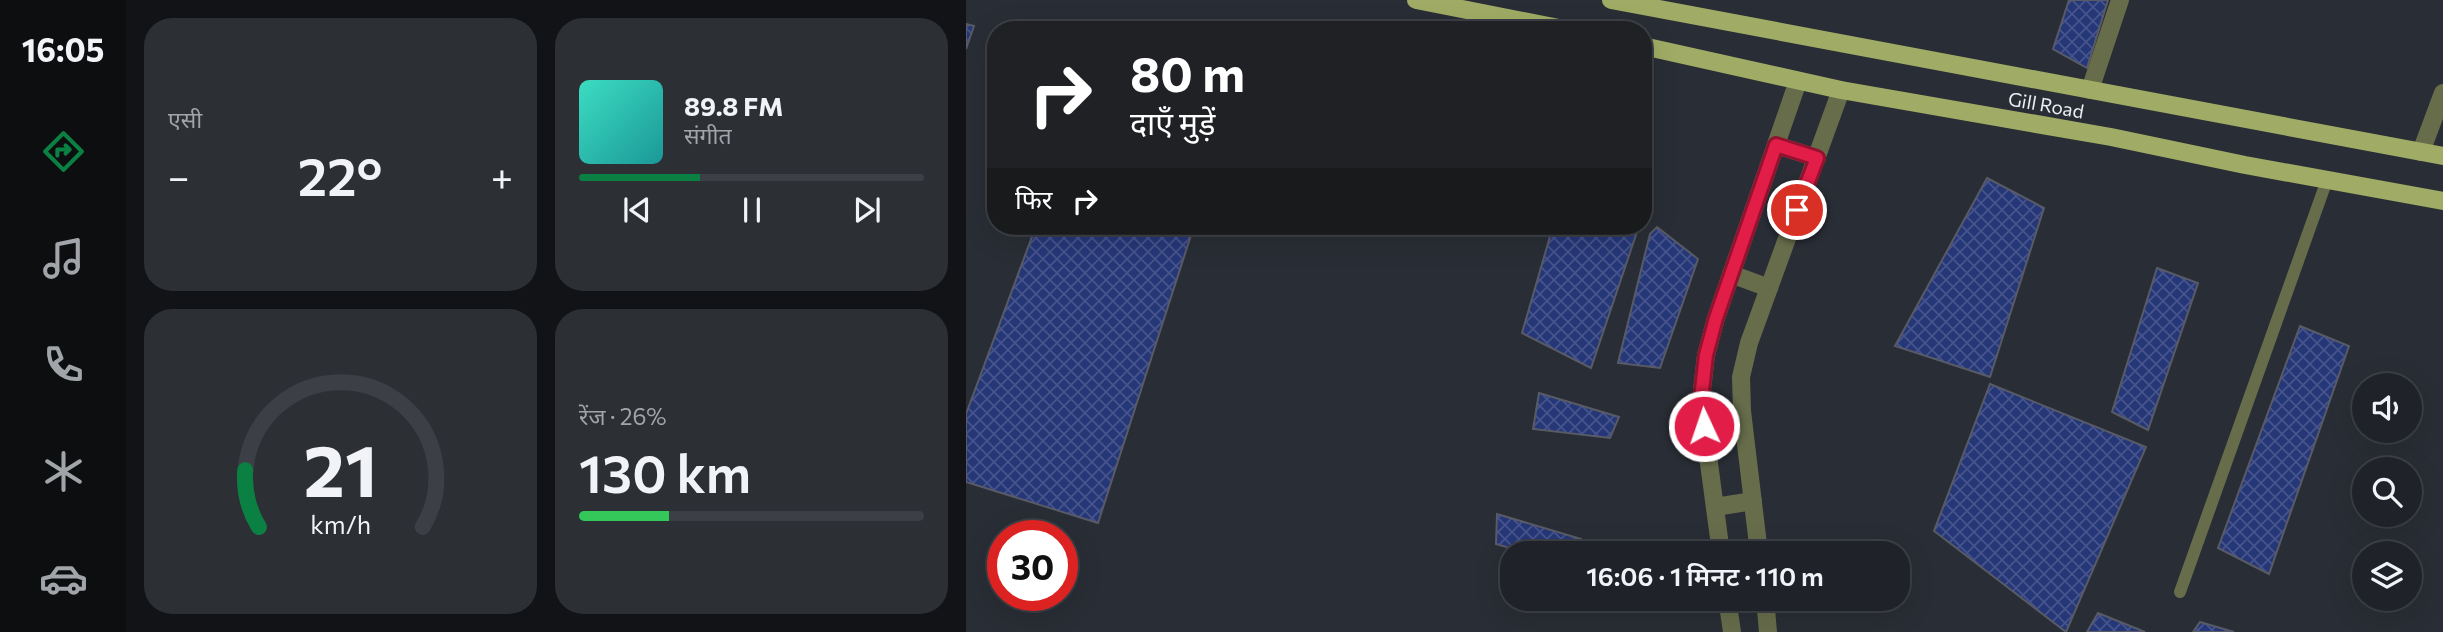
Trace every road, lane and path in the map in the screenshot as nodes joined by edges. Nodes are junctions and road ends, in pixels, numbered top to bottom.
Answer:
1 (1416, 0) edge
2 (1611, 0) edge
3 (2120, 0) edge
4 (1530, 21) edge
5 (1652, 48) edge
6 (1798, 81) junction
7 (1841, 90) junction
8 (2090, 90) junction
9 (2443, 93) edge
10 (1776, 145) junction
11 (2421, 152) junction
12 (2443, 156) edge
13 (1817, 158) junction
14 (2328, 180) junction
15 (2443, 201) edge
16 (1731, 274) junction
17 (1769, 288) junction
18 (1753, 501) junction
19 (1715, 507) junction
20 (1719, 541) edge
21 (1758, 541) edge
22 (2180, 592) dead end
23 (1729, 611) edge
24 (1766, 611) edge
25 (1732, 632) edge
26 (1768, 632) edge

1 - 4 main road
2 - 8 main road
3 - 8 street
5 - 6 main road, Gill Road
6 - 7 main road, Gill Road
6 - 10 street
7 - 13 street
7 - 14 main road, Gill Road
8 - 11 main road
9 - 11 street
10 - 13 street
10 - 16 street
11 - 12 main road
13 - 17 street
14 - 15 main road, Gill Road
14 - 22 lane
16 - 17 street
16 - 19 street
17 - 18 street
18 - 19 street
18 - 21 street
19 - 20 street
23 - 25 street
24 - 26 street

